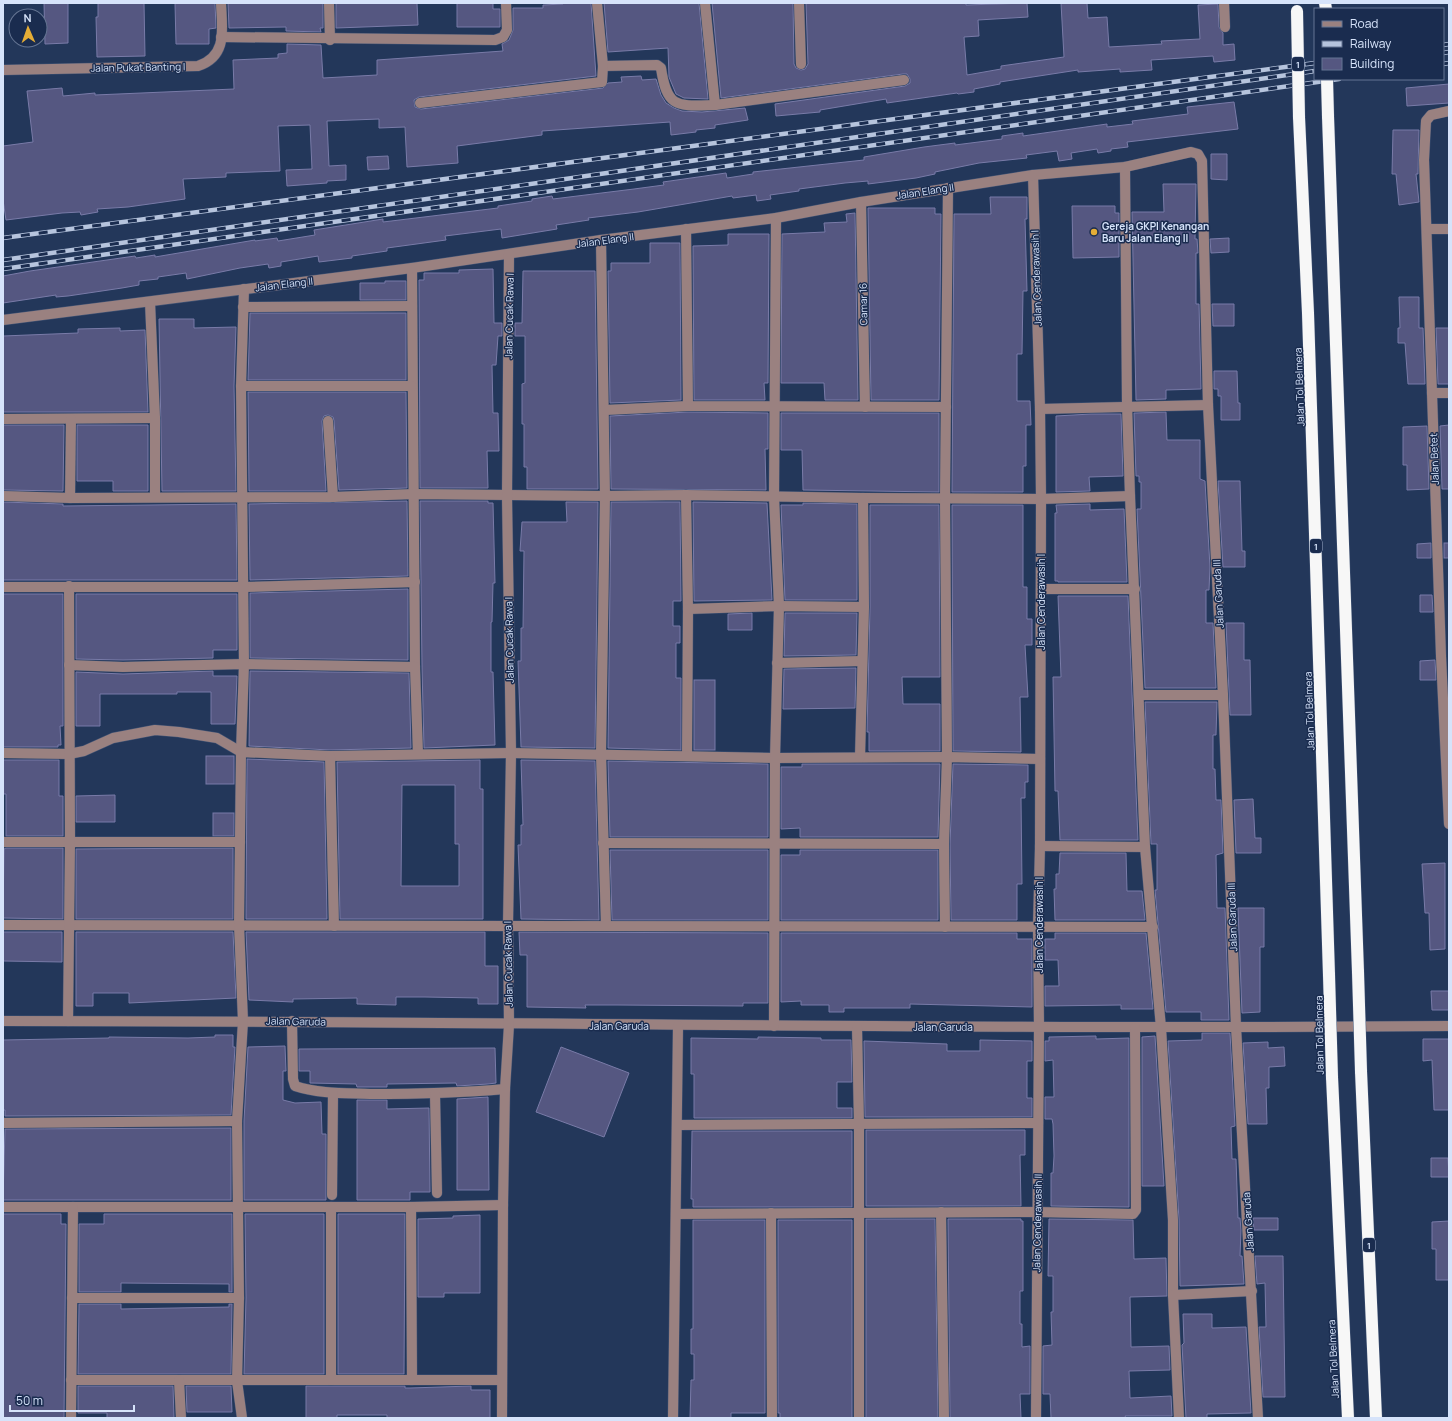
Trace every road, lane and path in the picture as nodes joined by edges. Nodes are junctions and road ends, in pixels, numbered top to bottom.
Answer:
1 (221, 3) edge
2 (329, 3) edge
3 (506, 3) edge
4 (597, 3) edge
5 (705, 3) edge
6 (799, 3) edge
7 (1224, 3) edge
8 (1297, 7) edge
9 (1225, 27) dead end
10 (221, 37) junction
11 (330, 40) junction
12 (801, 64) dead end
13 (603, 66) junction
14 (3, 70) edge
15 (904, 80) dead end
16 (1327, 80) edge
17 (420, 103) dead end
18 (715, 105) junction
19 (1449, 111) edge
20 (1202, 160) joint
21 (1125, 167) junction
22 (1033, 175) junction
23 (948, 188) junction
24 (861, 202) junction
25 (776, 218) junction
26 (686, 229) junction
27 (1427, 229) junction
28 (1449, 229) edge
29 (601, 240) junction
30 (509, 254) junction
31 (412, 268) junction
32 (244, 289) junction
33 (150, 302) junction
34 (412, 306) junction
35 (243, 307) junction
36 (3, 320) edge
37 (241, 386) junction
38 (412, 386) junction
39 (1432, 393) junction
40 (1449, 393) edge
41 (1127, 405) junction
42 (1208, 405) junction
43 (688, 406) junction
44 (774, 406) junction
45 (865, 407) junction
46 (946, 407) junction
47 (1040, 409) junction
48 (605, 410) junction
49 (155, 418) junction
50 (3, 419) edge
51 (71, 419) junction
52 (328, 421) dead end
53 (414, 494) junction
54 (686, 495) junction
55 (3, 496) edge
56 (506, 496) junction
57 (605, 496) junction
58 (1130, 496) junction
59 (155, 497) junction
60 (241, 497) junction
61 (333, 497) junction
62 (774, 497) junction
63 (70, 498) junction
64 (863, 498) junction
65 (945, 498) junction
66 (1041, 499) junction
67 (415, 582) junction
68 (69, 586) junction
69 (3, 587) edge
70 (244, 587) junction
71 (1041, 589) junction
72 (1135, 589) junction
73 (779, 606) junction
74 (864, 607) junction
75 (688, 609) junction
76 (1445, 655) edge
77 (862, 661) junction
78 (777, 663) junction
79 (244, 664) junction
80 (69, 666) junction
81 (415, 667) junction
82 (1223, 694) junction
83 (1140, 696) junction
84 (241, 752) junction
85 (3, 753) edge
86 (511, 753) junction
87 (69, 754) junction
88 (418, 754) junction
89 (601, 754) junction
90 (330, 756) junction
91 (687, 756) junction
92 (860, 757) junction
93 (947, 757) junction
94 (774, 758) junction
95 (1040, 759) junction
96 (1449, 824) edge
97 (3, 842) edge
98 (240, 842) junction
99 (70, 843) junction
100 (603, 843) junction
101 (775, 844) junction
102 (944, 844) junction
103 (1040, 846) junction
104 (1145, 847) junction
105 (3, 925) edge
106 (70, 925) junction
107 (239, 925) junction
108 (508, 925) junction
109 (606, 925) junction
110 (334, 926) junction
111 (774, 926) junction
112 (945, 927) junction
113 (1038, 927) junction
114 (1153, 927) junction
115 (3, 1021) edge
116 (68, 1021) junction
117 (243, 1021) junction
118 (292, 1021) junction
119 (509, 1025) junction
120 (678, 1026) junction
121 (774, 1026) junction
122 (1236, 1026) junction
123 (1449, 1026) edge
124 (857, 1027) junction
125 (1039, 1028) junction
126 (1135, 1028) junction
127 (1161, 1028) junction
128 (505, 1089) junction
129 (333, 1093) junction
130 (435, 1094) junction
131 (238, 1121) junction
132 (3, 1123) edge
133 (1038, 1123) junction
134 (860, 1124) junction
135 (678, 1125) junction
136 (437, 1193) dead end
137 (332, 1195) dead end
138 (502, 1205) junction
139 (238, 1206) junction
140 (3, 1207) edge
141 (73, 1207) junction
142 (331, 1207) junction
143 (411, 1207) junction
144 (941, 1212) junction
145 (1037, 1212) junction
146 (771, 1213) junction
147 (859, 1213) junction
148 (676, 1214) junction
149 (1252, 1291) junction
150 (1173, 1295) junction
151 (72, 1298) junction
152 (239, 1298) junction
153 (72, 1380) junction
154 (179, 1380) junction
155 (331, 1380) junction
156 (412, 1380) junction
157 (501, 1380) junction
158 (237, 1381) junction
159 (71, 1418) edge
160 (180, 1418) edge
161 (242, 1418) edge
162 (502, 1418) edge
163 (673, 1418) edge
164 (772, 1418) edge
165 (859, 1418) edge
166 (944, 1418) edge
167 (1036, 1418) edge
168 (1179, 1418) edge
169 (1258, 1418) edge
170 (1348, 1418) edge
171 (1376, 1418) edge

1 - 10 street, Jalan Pukat Banting I
2 - 11 street
3 - 11 street
4 - 13 street
5 - 18 street
6 - 12 street
7 - 9 street
8 - 170 highway, Jalan Tol Belmera / 1, bridge
10 - 11 street
10 - 14 street, Jalan Pukat Banting I
13 - 17 street
13 - 18 street
15 - 18 street
16 - 171 highway, 1, bridge
19 - 27 street, Jalan Betet
20 - 21 street, Jalan Elang II
20 - 42 street, Jalan Garuda III
21 - 22 street, Jalan Elang II
21 - 41 street
22 - 23 street, Jalan Elang II
22 - 47 street, Jalan Cenderawasih I
23 - 24 street, Jalan Elang II
23 - 46 street
24 - 25 street, Jalan Elang II
24 - 45 street, Camar 16
25 - 26 street, Jalan Elang II
25 - 44 street
26 - 29 street, Jalan Elang II
26 - 43 street
27 - 28 street
27 - 39 street, Jalan Betet
29 - 30 street, Jalan Elang II
29 - 48 street
30 - 31 street, Jalan Elang II
30 - 56 street, Jalan Cucak Rawa I
31 - 32 street, Jalan Elang II
31 - 34 street
32 - 33 street, Jalan Elang II
32 - 35 street
33 - 36 street, Jalan Elang II
33 - 49 street
34 - 35 street
34 - 38 street
35 - 37 street
37 - 38 street
37 - 60 street
38 - 53 street
39 - 40 street
39 - 76 street, Jalan Betet
41 - 42 street
41 - 47 street
41 - 58 street
42 - 82 street, Jalan Garuda III
43 - 44 street
43 - 48 street
44 - 45 street
44 - 62 street
45 - 46 street
46 - 65 street
47 - 66 street, Jalan Cenderawasih I
48 - 57 street
49 - 51 street
49 - 59 street
50 - 51 street
51 - 63 street
52 - 61 street
53 - 56 street
53 - 61 street
53 - 67 street
54 - 57 street
54 - 62 street
54 - 75 street
55 - 63 street
56 - 57 street
56 - 86 street, Jalan Cucak Rawa I
57 - 89 street
58 - 66 street
58 - 72 street
59 - 60 street
59 - 63 street
60 - 61 street
60 - 70 street
62 - 64 street
62 - 73 street
64 - 65 street
64 - 74 street
65 - 66 street
65 - 93 street
66 - 71 street, Jalan Cenderawasih I
67 - 70 street
67 - 81 street
68 - 69 street
68 - 70 street
68 - 80 street
70 - 79 street
71 - 72 street
71 - 95 street, Jalan Cenderawasih I
72 - 83 street
73 - 74 street
73 - 75 street
73 - 78 street
74 - 77 street
75 - 91 street
76 - 96 street, Jalan Betet
77 - 78 street
77 - 92 street
78 - 94 street
79 - 80 street
79 - 81 street
79 - 84 street
80 - 87 street
81 - 88 street
82 - 83 street
82 - 122 street, Jalan Garuda III
83 - 104 street
84 - 87 street
84 - 90 street
84 - 98 street
85 - 87 street
86 - 88 street
86 - 89 street
86 - 108 street, Jalan Cucak Rawa I
87 - 99 street
88 - 90 street
89 - 91 street
89 - 100 street
90 - 110 street
91 - 94 street
92 - 93 street
92 - 94 street
93 - 95 street
93 - 102 street
94 - 101 street
95 - 103 street, Jalan Cenderawasih I
97 - 99 street
98 - 99 street
98 - 107 street
99 - 106 street
100 - 101 street
100 - 109 street
101 - 102 street
101 - 111 street
102 - 112 street
103 - 104 street
103 - 113 street, Jalan Cenderawasih I
104 - 114 street
105 - 106 street
106 - 107 street
106 - 116 street
107 - 110 street
107 - 117 street
108 - 109 street
108 - 110 street
108 - 119 street, Jalan Cucak Rawa I
109 - 111 street
111 - 112 street
111 - 121 street
112 - 113 street
113 - 114 street
113 - 125 street, Jalan Cenderawasih I
114 - 127 street
115 - 116 street, Jalan Garuda
116 - 117 street, Jalan Garuda
117 - 118 street, Jalan Garuda
117 - 131 street
118 - 119 street, Jalan Garuda
118 - 129 street
119 - 120 street, Jalan Garuda
119 - 128 street, Jalan Cucak Rawa I
120 - 121 street, Jalan Garuda
120 - 135 street
121 - 124 street, Jalan Garuda
122 - 123 street, Jalan Garuda
122 - 127 street, Jalan Garuda
122 - 149 street, Jalan Garuda
124 - 125 street, Jalan Garuda
124 - 134 street
125 - 126 street, Jalan Garuda
125 - 133 street, Jalan Cenderawasih II
126 - 127 street, Jalan Garuda
126 - 145 street
127 - 150 street
128 - 130 street
128 - 138 street, Jalan Cucak Rawa I
129 - 130 street
129 - 137 street
130 - 136 street
131 - 132 street
131 - 139 street
133 - 134 street
133 - 145 street, Jalan Cenderawasih II
134 - 135 street
134 - 147 street
135 - 148 street
138 - 143 street
138 - 157 street, Jalan Cucak Rawa I
139 - 141 street
139 - 142 street
139 - 152 street
140 - 141 street
141 - 151 street
142 - 143 street
142 - 155 street
143 - 156 street
144 - 145 street
144 - 147 street
144 - 166 street
145 - 167 street, Jalan Cenderawasih II
146 - 147 street
146 - 148 street
146 - 164 street
147 - 165 street
148 - 163 street
149 - 150 street
149 - 169 street, Jalan Garuda
150 - 168 street
151 - 152 street
151 - 153 street
152 - 158 street
153 - 154 street
153 - 159 street
154 - 158 street
154 - 160 street
155 - 156 street
155 - 158 street
156 - 157 street
157 - 162 street, Jalan Cucak Rawa I
158 - 161 street

